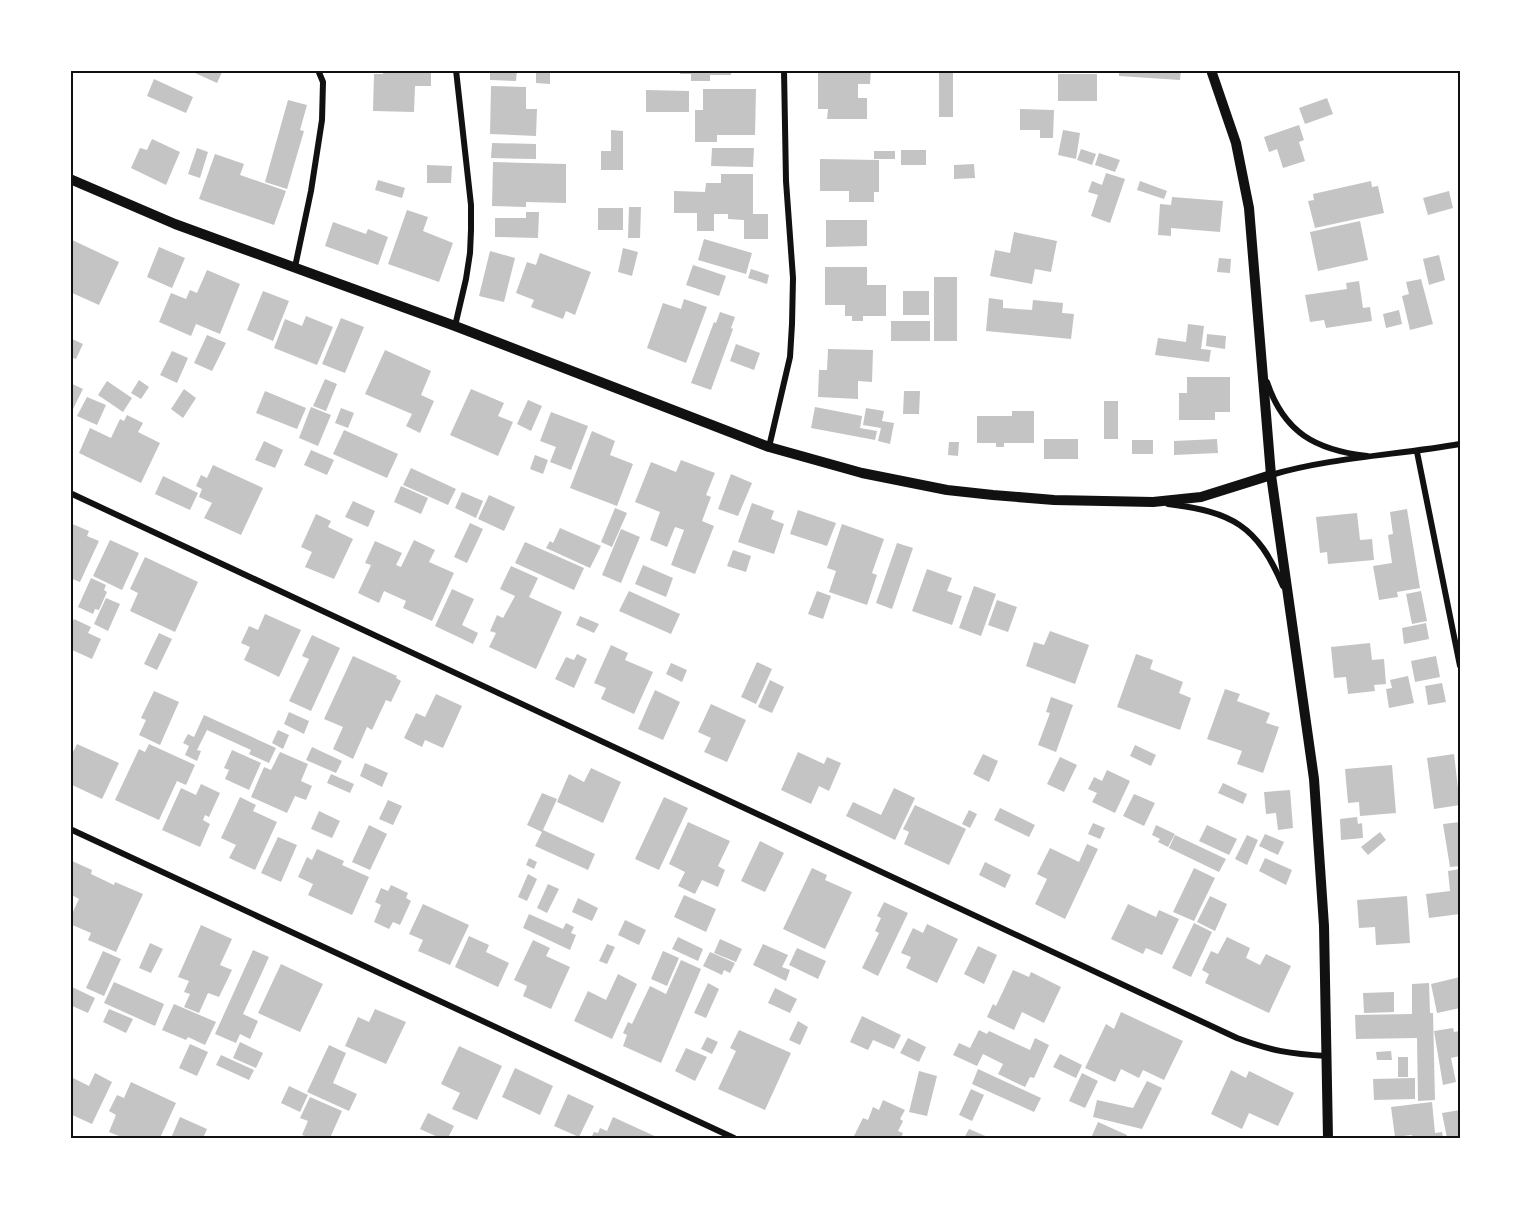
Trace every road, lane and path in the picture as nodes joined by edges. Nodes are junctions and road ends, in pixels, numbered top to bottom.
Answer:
1 (318, 70) edge
2 (456, 70) edge
3 (784, 70) edge
4 (1211, 70) edge
5 (70, 179) edge
6 (295, 267) junction
7 (455, 326) junction
8 (1263, 369) junction
9 (1461, 444) edge
10 (769, 447) junction
11 (1416, 452) junction
12 (1377, 457) junction
13 (1271, 476) junction
14 (70, 493) edge
15 (1153, 502) junction
16 (1290, 601) junction
17 (1461, 666) edge
18 (70, 829) edge
19 (1327, 1056) junction
20 (734, 1138) edge
21 (1328, 1138) edge

1 - 6 street
2 - 7 street
3 - 10 street
4 - 8 street
5 - 6 street
6 - 7 street
7 - 10 street
8 - 12 street
8 - 13 street
9 - 11 street
10 - 15 street
11 - 12 street
11 - 17 street
12 - 13 street
13 - 15 street
13 - 16 street
14 - 19 street
15 - 16 street
16 - 19 street
18 - 20 street
19 - 21 street

